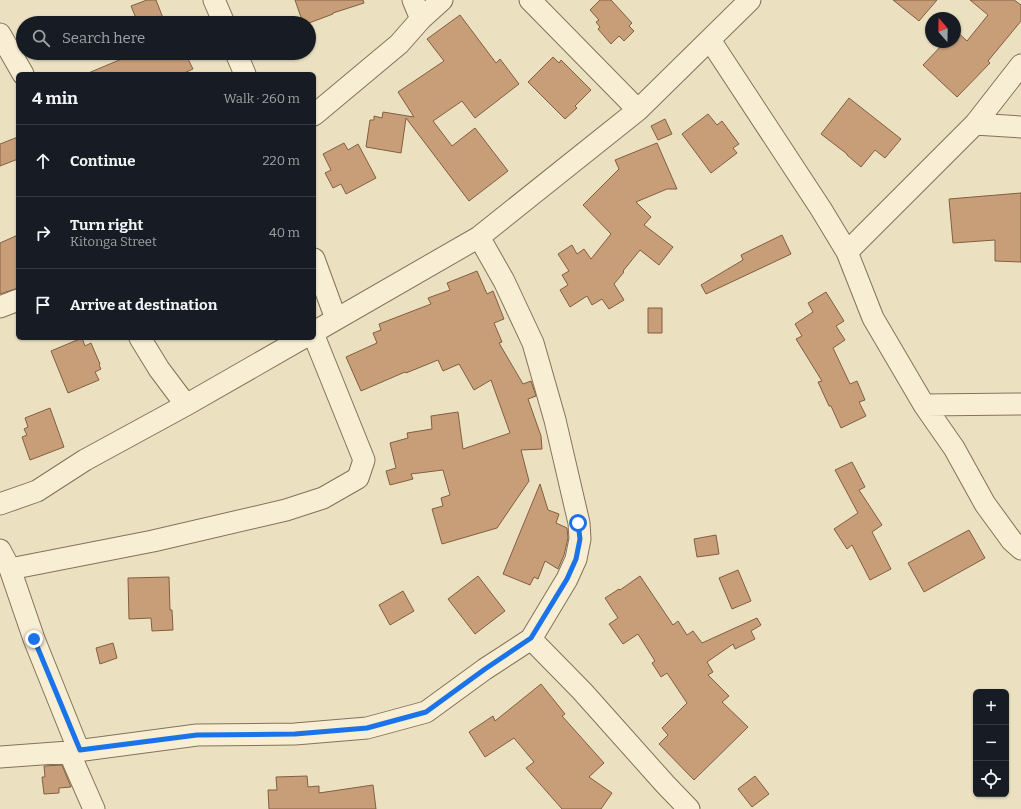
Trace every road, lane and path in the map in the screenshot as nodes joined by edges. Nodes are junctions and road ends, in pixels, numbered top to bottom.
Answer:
1 (214, 0) edge
2 (413, 0) edge
3 (442, 0) edge
4 (530, 0) edge
5 (750, 0) edge
6 (221, 16) edge
7 (421, 19) junction
8 (0, 34) edge
9 (710, 40) junction
10 (239, 60) edge
11 (1021, 65) edge
12 (22, 72) edge
13 (244, 72) edge
14 (638, 110) junction
15 (316, 113) edge
16 (975, 124) junction
17 (1021, 127) edge
18 (479, 237) junction
19 (847, 252) junction
20 (316, 264) edge
21 (16, 301) edge
22 (0, 307) edge
23 (336, 319) junction
24 (316, 331) edge
25 (141, 340) edge
26 (300, 340) edge
27 (316, 340) edge
28 (1021, 404) edge
29 (186, 405) junction
30 (924, 405) junction
31 (0, 504) edge
32 (1021, 549) edge
33 (0, 550) edge
34 (10, 569) junction
35 (531, 638) junction
36 (74, 751) junction
37 (0, 757) edge
38 (94, 809) edge
39 (689, 809) edge

1 - 6 street
2 - 7 street
3 - 7 street
4 - 14 street
5 - 9 street
7 - 15 street
8 - 12 street
9 - 14 street
9 - 19 street
10 - 13 street
11 - 16 street
14 - 18 street
16 - 17 street
16 - 19 street
18 - 23 street
18 - 35 street
19 - 30 street
20 - 23 street
21 - 22 street
23 - 24 street
25 - 29 street
26 - 29 street
27 - 34 street
28 - 30 street
29 - 31 street
30 - 32 street
33 - 34 street
34 - 36 street
35 - 36 street
35 - 39 street
36 - 37 street
36 - 38 street

